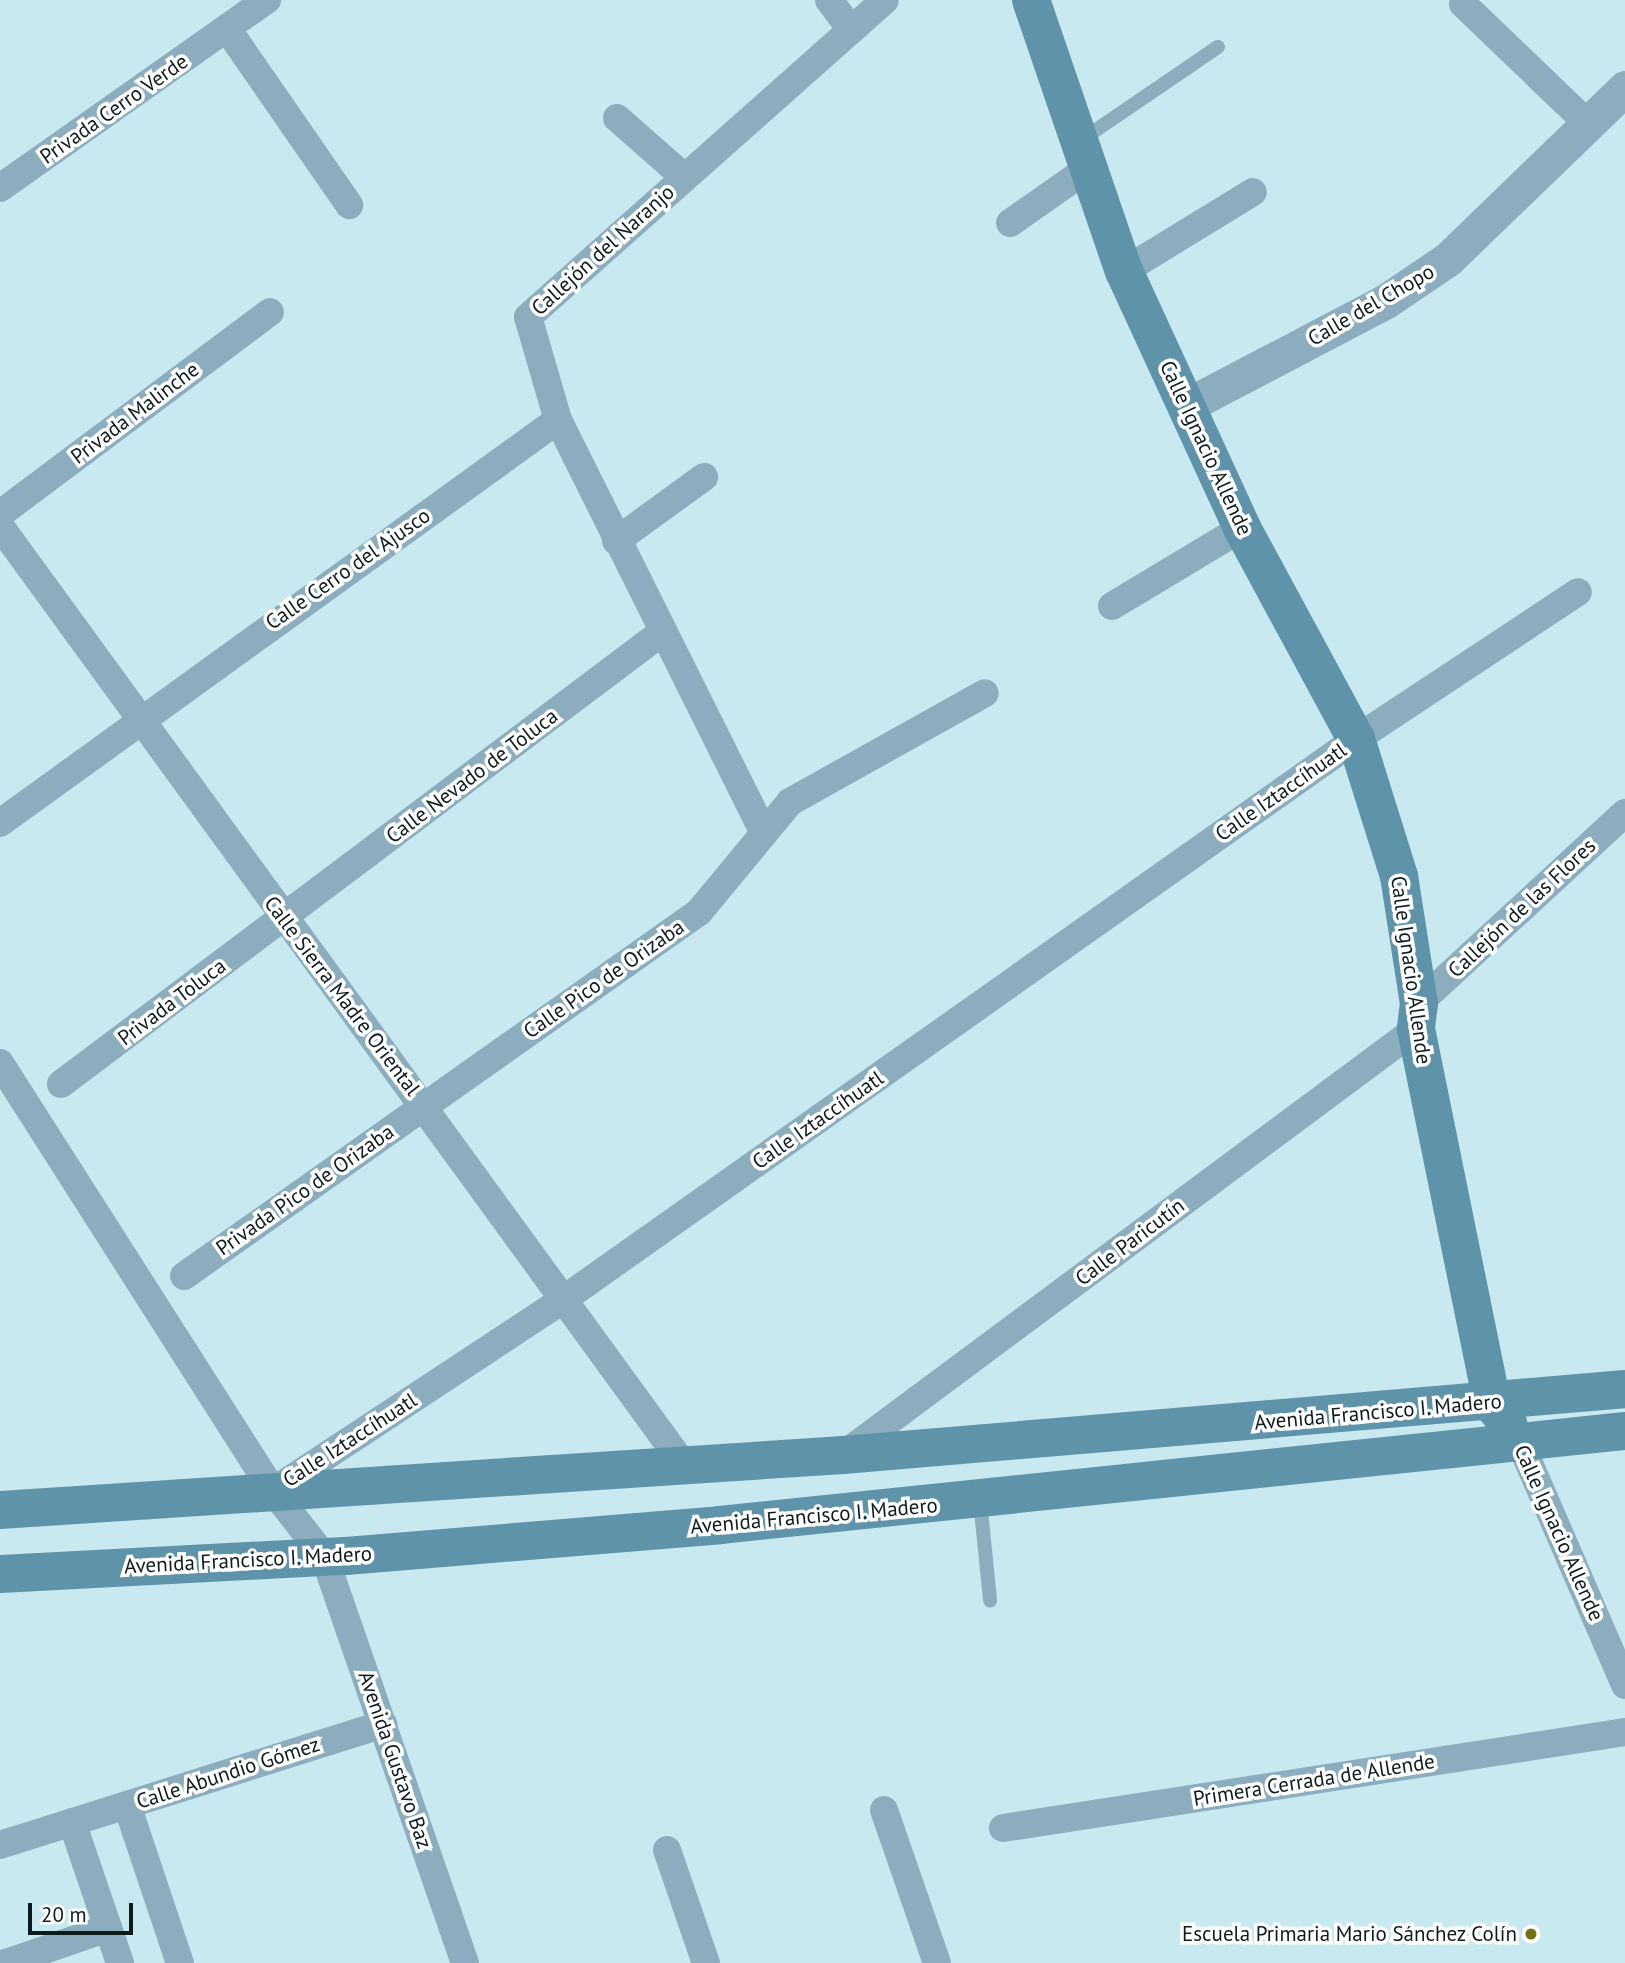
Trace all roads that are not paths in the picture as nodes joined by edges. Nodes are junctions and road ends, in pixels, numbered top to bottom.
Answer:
1 (267, 0) edge
2 (829, 0) edge
3 (885, 0) edge
4 (1031, 0) edge
5 (1463, 4) dead end
6 (851, 29) junction
7 (228, 30) junction
8 (1218, 47) dead end
9 (1625, 88) edge
10 (617, 118) dead end
11 (1588, 124) junction
12 (1083, 156) junction
13 (684, 177) junction
14 (0, 188) edge
15 (1253, 192) dead end
16 (349, 205) dead end
17 (1010, 223) dead end
18 (1124, 271) junction
19 (270, 312) dead end
20 (1186, 406) junction
21 (558, 420) junction
22 (704, 477) dead end
23 (0, 514) edge
24 (0, 526) edge
25 (1242, 528) junction
26 (617, 541) junction
27 (1578, 592) dead end
28 (1112, 606) dead end
29 (661, 633) junction
30 (985, 693) dead end
31 (138, 719) junction
32 (1356, 739) junction
33 (1625, 813) edge
34 (0, 823) edge
35 (764, 833) junction
36 (283, 919) junction
37 (1418, 1016) junction
38 (0, 1063) edge
39 (61, 1084) dead end
40 (425, 1105) junction
41 (184, 1276) dead end
42 (564, 1299) junction
43 (1625, 1389) edge
44 (1492, 1404) junction
45 (1625, 1431) edge
46 (1520, 1440) junction
47 (843, 1455) junction
48 (684, 1465) junction
49 (273, 1491) junction
50 (979, 1500) junction
51 (0, 1510) edge
52 (324, 1556) junction
53 (0, 1574) edge
54 (990, 1600) dead end
55 (1625, 1685) edge
56 (383, 1724) junction
57 (1625, 1732) edge
58 (127, 1805) junction
59 (884, 1810) dead end
60 (72, 1822) junction
61 (1003, 1828) dead end
62 (0, 1845) edge
63 (667, 1850) dead end
64 (108, 1928) junction
65 (6, 1963) edge
66 (120, 1963) edge
67 (180, 1963) edge
68 (465, 1963) edge
69 (706, 1963) edge
70 (937, 1963) edge

1 - 7 street, Privada Cerro Verde
2 - 6 street
3 - 6 street, Callejón del Naranjo
4 - 12 main road, Calle Ignacio Allende
5 - 11 street
6 - 13 street, Callejón del Naranjo
7 - 14 street, Privada Cerro Verde
7 - 16 street
8 - 12 lane
9 - 11 street, Calle del Chopo
10 - 13 street
11 - 20 street, Calle del Chopo
12 - 17 street
12 - 18 main road, Calle Ignacio Allende
13 - 21 street, Callejón del Naranjo
15 - 18 street
18 - 20 main road, Calle Ignacio Allende
19 - 23 street, Privada Malinche
20 - 25 main road, Calle Ignacio Allende
21 - 26 street, Callejón del Naranjo
21 - 31 street, Calle Cerro del Ajusco
22 - 26 street
24 - 31 street, Calle Sierra Madre Oriental
25 - 28 street
25 - 32 main road, Calle Ignacio Allende
26 - 29 street, Callejón del Naranjo
27 - 32 street, Calle Iztaccíhuatl
29 - 35 street, Callejón del Naranjo
29 - 36 street, Calle Nevado de Toluca
30 - 35 street
31 - 34 street, Calle Cerro del Ajusco
31 - 36 street, Calle Sierra Madre Oriental
32 - 37 main road, Calle Ignacio Allende
32 - 42 street, Calle Iztaccíhuatl
33 - 37 street, Callejón de las Flores
35 - 40 street, Calle Pico de Orizaba
36 - 39 street, Privada Toluca
36 - 40 street, Calle Sierra Madre Oriental
37 - 44 main road, Calle Ignacio Allende
37 - 47 street, Calle Paricutín
38 - 49 street, Avenida Gustavo Baz
40 - 41 street, Privada Pico de Orizaba
40 - 42 street, Calle Sierra Madre Oriental
42 - 48 street, Calle Sierra Madre Oriental
42 - 49 street, Calle Iztaccíhuatl
43 - 44 main road, Avenida Francisco I. Madero
44 - 46 main road, Calle Ignacio Allende
44 - 47 main road, Avenida Francisco I. Madero
45 - 46 main road, Avenida Francisco I. Madero
46 - 50 main road, Avenida Francisco I. Madero
46 - 55 street, Calle Ignacio Allende
47 - 48 main road, Avenida Francisco I. Madero
48 - 49 main road, Avenida Francisco I. Madero
49 - 51 main road, Avenida Francisco I. Madero
49 - 52 street, Avenida Gustavo Baz
50 - 52 main road, Avenida Francisco I. Madero
50 - 54 lane
52 - 53 main road, Avenida Francisco I. Madero
52 - 56 street, Avenida Gustavo Baz
56 - 58 street, Calle Abundio Gómez
56 - 68 street, Avenida Gustavo Baz
57 - 61 street, Primera Cerrada de Allende
58 - 60 street, Calle Abundio Gómez
58 - 67 street
59 - 70 street
60 - 62 street, Calle Abundio Gómez
60 - 64 street
63 - 69 street
64 - 65 street
64 - 66 street

